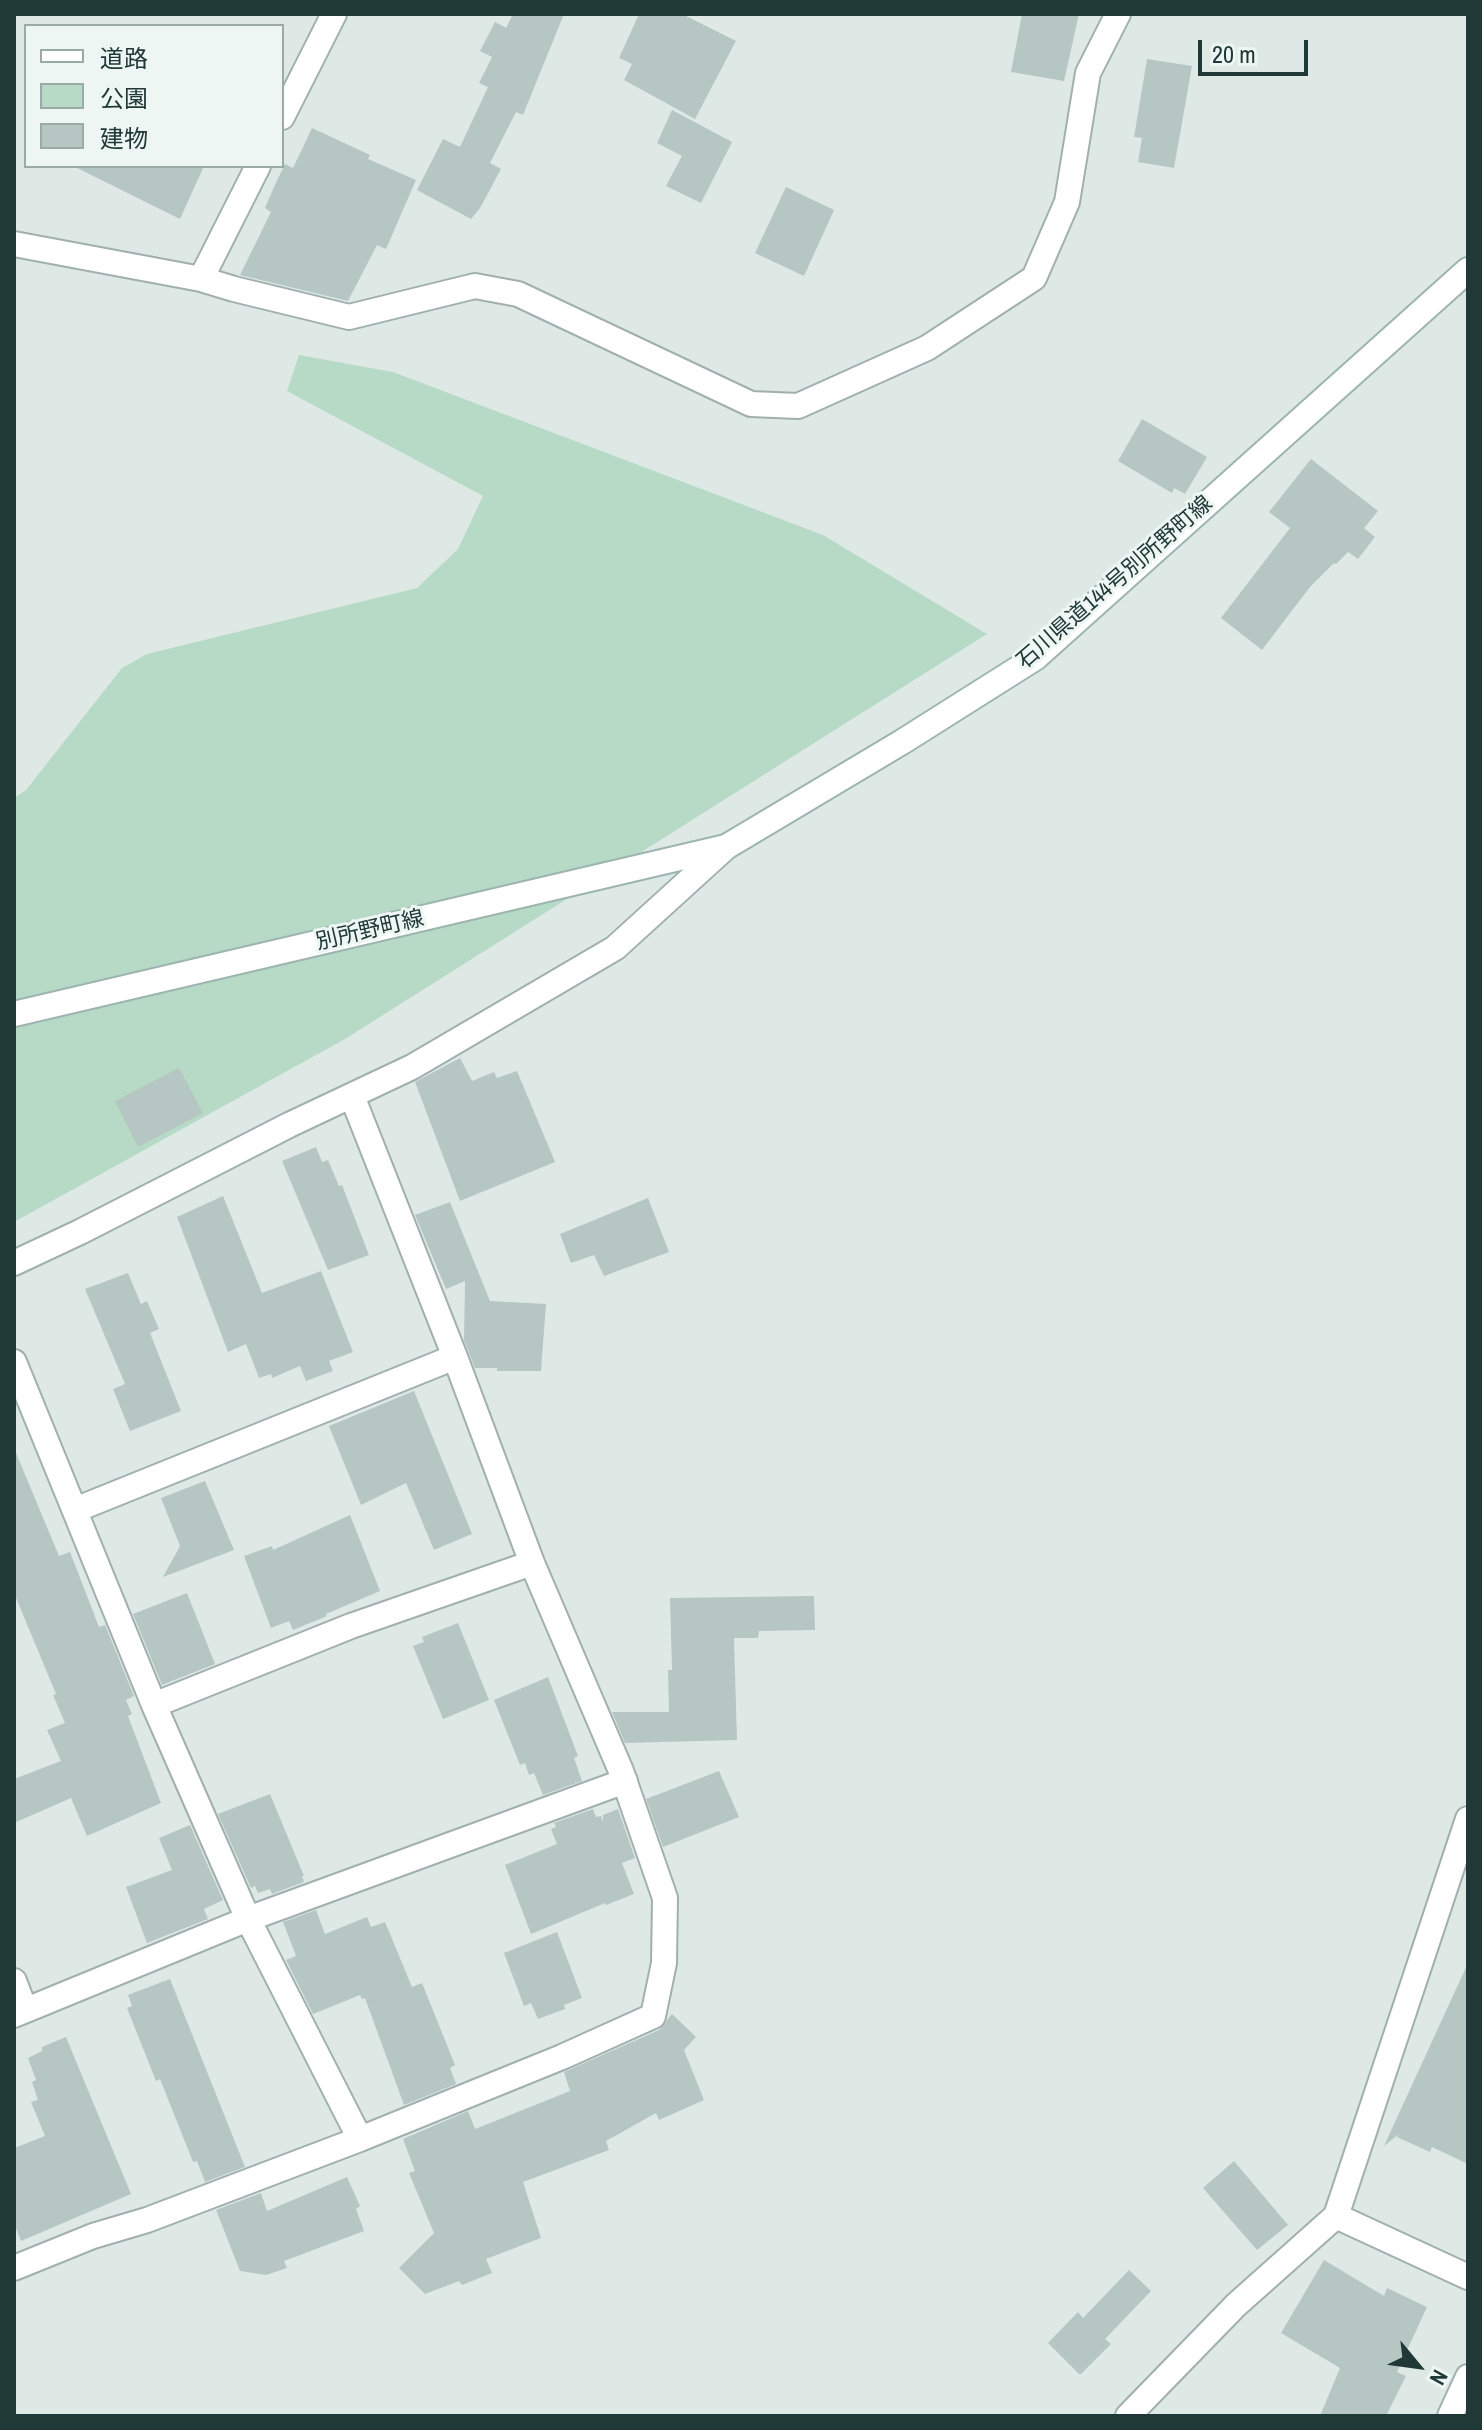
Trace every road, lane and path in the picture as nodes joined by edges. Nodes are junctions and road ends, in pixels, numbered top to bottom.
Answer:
1 (334, 14) edge
2 (1118, 14) edge
3 (284, 113) edge
4 (257, 168) edge
5 (14, 244) edge
6 (1468, 270) edge
7 (201, 279) junction
8 (726, 847) junction
9 (14, 1014) edge
10 (352, 1096) junction
11 (14, 1263) edge
12 (455, 1357) junction
13 (14, 1362) edge
14 (75, 1510) junction
15 (532, 1563) junction
16 (154, 1705) junction
17 (625, 1781) junction
18 (1468, 1819) edge
19 (248, 1919) junction
20 (14, 1981) edge
21 (20, 2012) edge
22 (360, 2139) junction
23 (1336, 2216) junction
24 (14, 2268) edge
25 (1468, 2277) edge
26 (1468, 2377) edge
27 (1128, 2416) edge
28 (1450, 2416) edge

1 - 3 street
2 - 7 street
4 - 7 street
5 - 7 street
6 - 8 street, 石川県道144号別所野町線
8 - 9 street, 別所野町線
8 - 10 street
10 - 11 street
10 - 12 street
12 - 14 street
12 - 15 street
13 - 14 street
14 - 16 street
15 - 16 street
15 - 17 street
16 - 19 street
17 - 19 street
17 - 22 street
18 - 23 street
19 - 21 street
19 - 22 street
20 - 21 street
22 - 24 street
23 - 25 street
23 - 27 street
26 - 28 street

